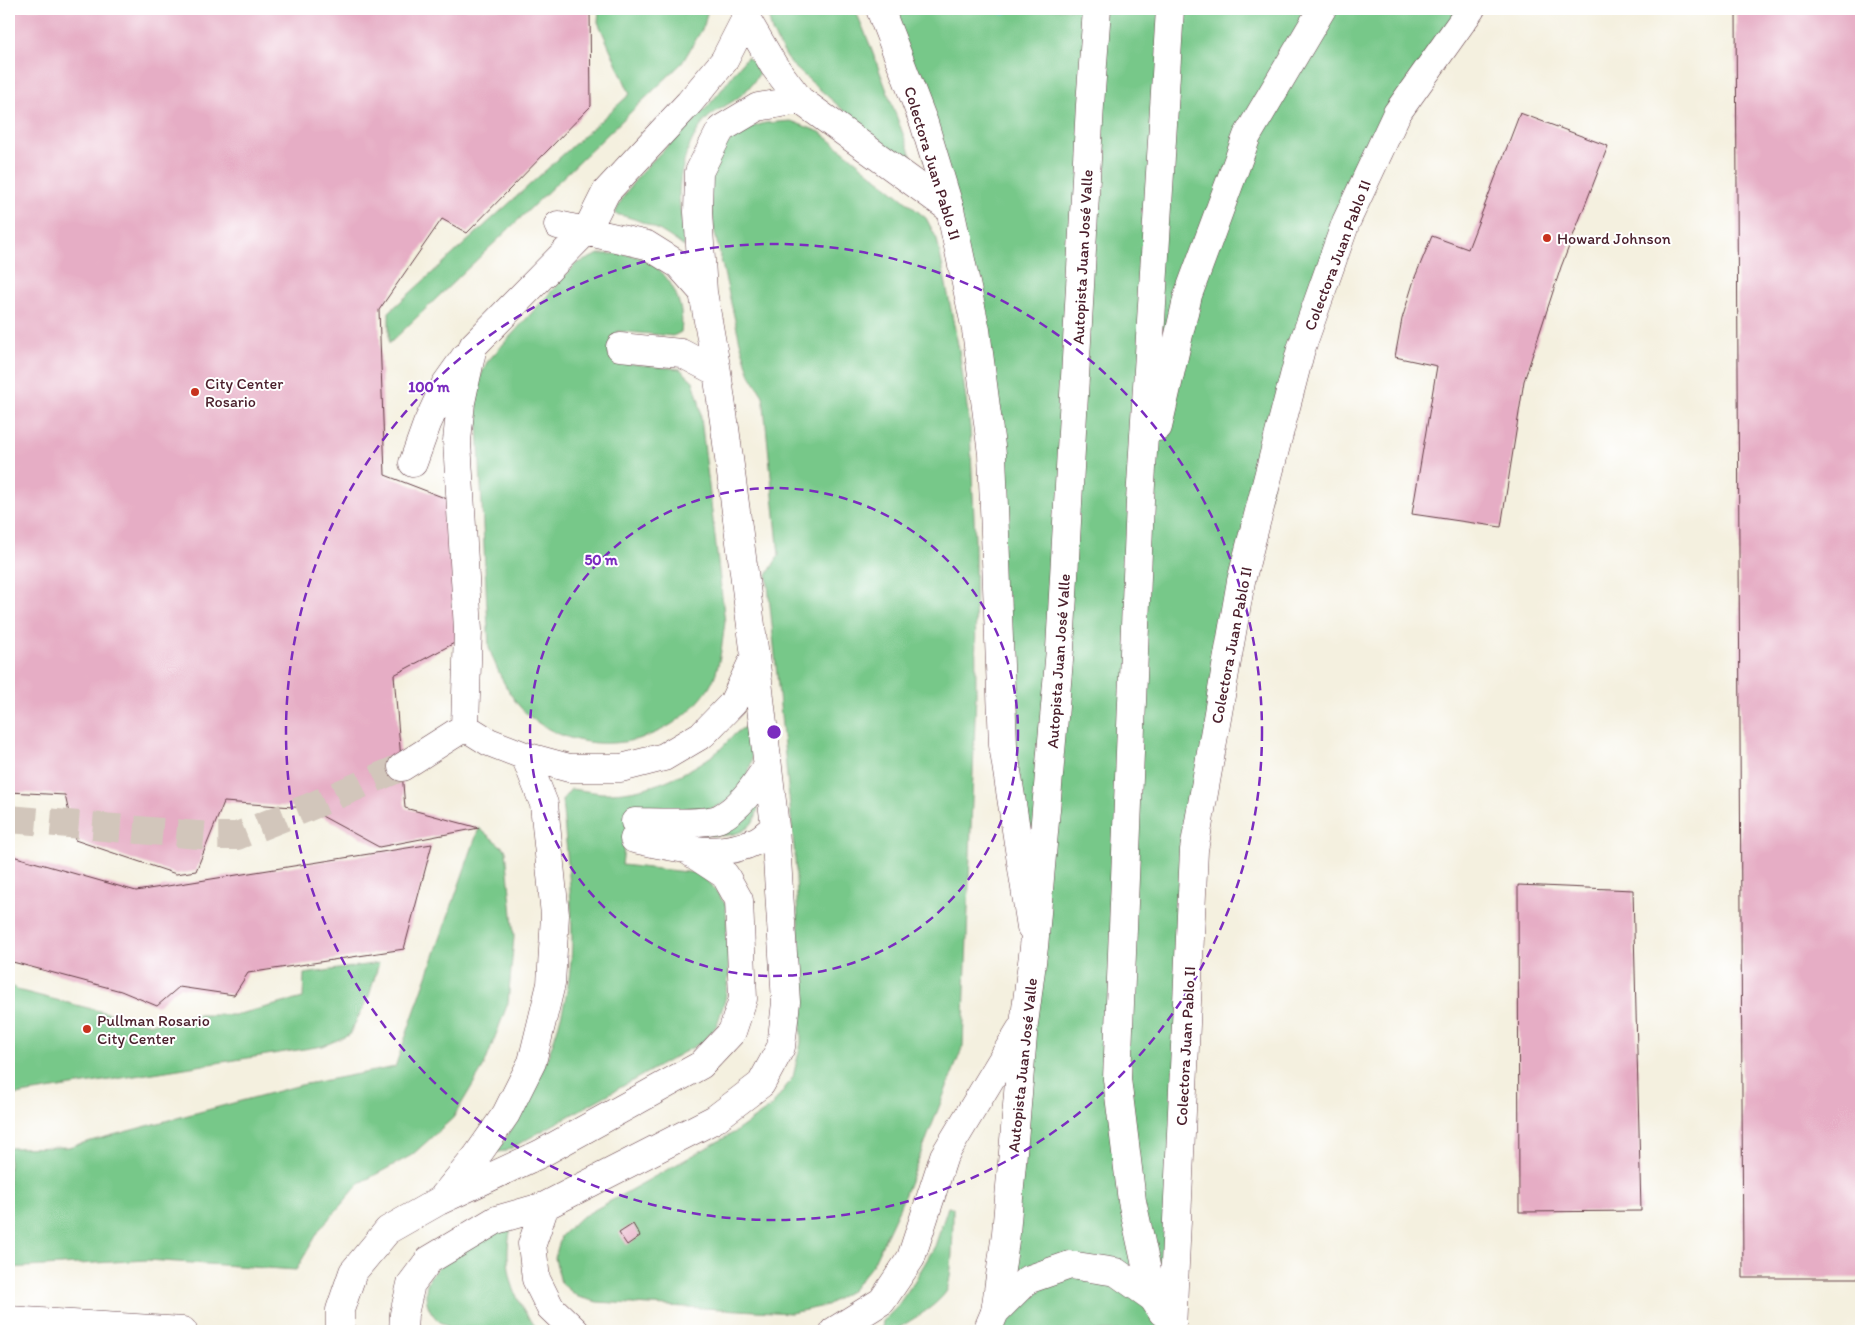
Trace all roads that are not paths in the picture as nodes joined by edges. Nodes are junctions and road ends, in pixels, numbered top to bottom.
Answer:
1 (880, 9) edge
2 (1087, 9) edge
3 (1097, 9) edge
4 (1170, 9) edge
5 (1322, 9) edge
6 (1472, 9) edge
7 (746, 14) edge
8 (800, 100) junction
9 (1090, 105) junction
10 (950, 210) junction
11 (558, 225) dead end
12 (587, 230) junction
13 (703, 292) junction
14 (473, 346) junction
15 (620, 348) dead end
16 (717, 372) junction
17 (413, 463) dead end
18 (1140, 501) junction
19 (755, 656) junction
20 (465, 727) junction
21 (525, 756) junction
22 (402, 767) tunnel mouth
23 (767, 767) junction
24 (774, 827) junction
25 (687, 850) junction
26 (1034, 948) junction
27 (1024, 1024) junction
28 (440, 1202) junction
29 (545, 1206) junction
30 (1153, 1298) junction
31 (9, 1320) edge
32 (989, 1326) edge
33 (1172, 1330) edge
34 (183, 1331) edge
35 (340, 1331) edge
36 (403, 1331) edge
37 (575, 1331) edge
38 (834, 1331) edge

1 - 10 main road, Colectora Juan Pablo II
2 - 9 main road
3 - 9 main road, Autopista Juan José Valle
4 - 18 main road
5 - 18 main road
6 - 33 main road, Colectora Juan Pablo II
7 - 8 main road
7 - 12 main road
8 - 10 main road
8 - 13 main road
9 - 26 main road, Autopista Juan José Valle
10 - 26 main road, Colectora Juan Pablo II
11 - 12 main road
12 - 13 main road
12 - 14 main road
13 - 16 main road
14 - 17 main road
14 - 20 main road
15 - 16 main road
16 - 19 main road
18 - 30 main road
19 - 21 main road
19 - 23 main road
20 - 21 main road
20 - 22 main road
21 - 28 main road
23 - 24 main road
23 - 25 main road
24 - 25 main road
24 - 29 main road
25 - 28 main road
26 - 27 main road, Autopista Juan José Valle
27 - 32 main road, Autopista Juan José Valle
27 - 38 main road
28 - 35 main road
29 - 36 main road
29 - 37 main road
30 - 32 main road
30 - 33 main road
31 - 34 main road

